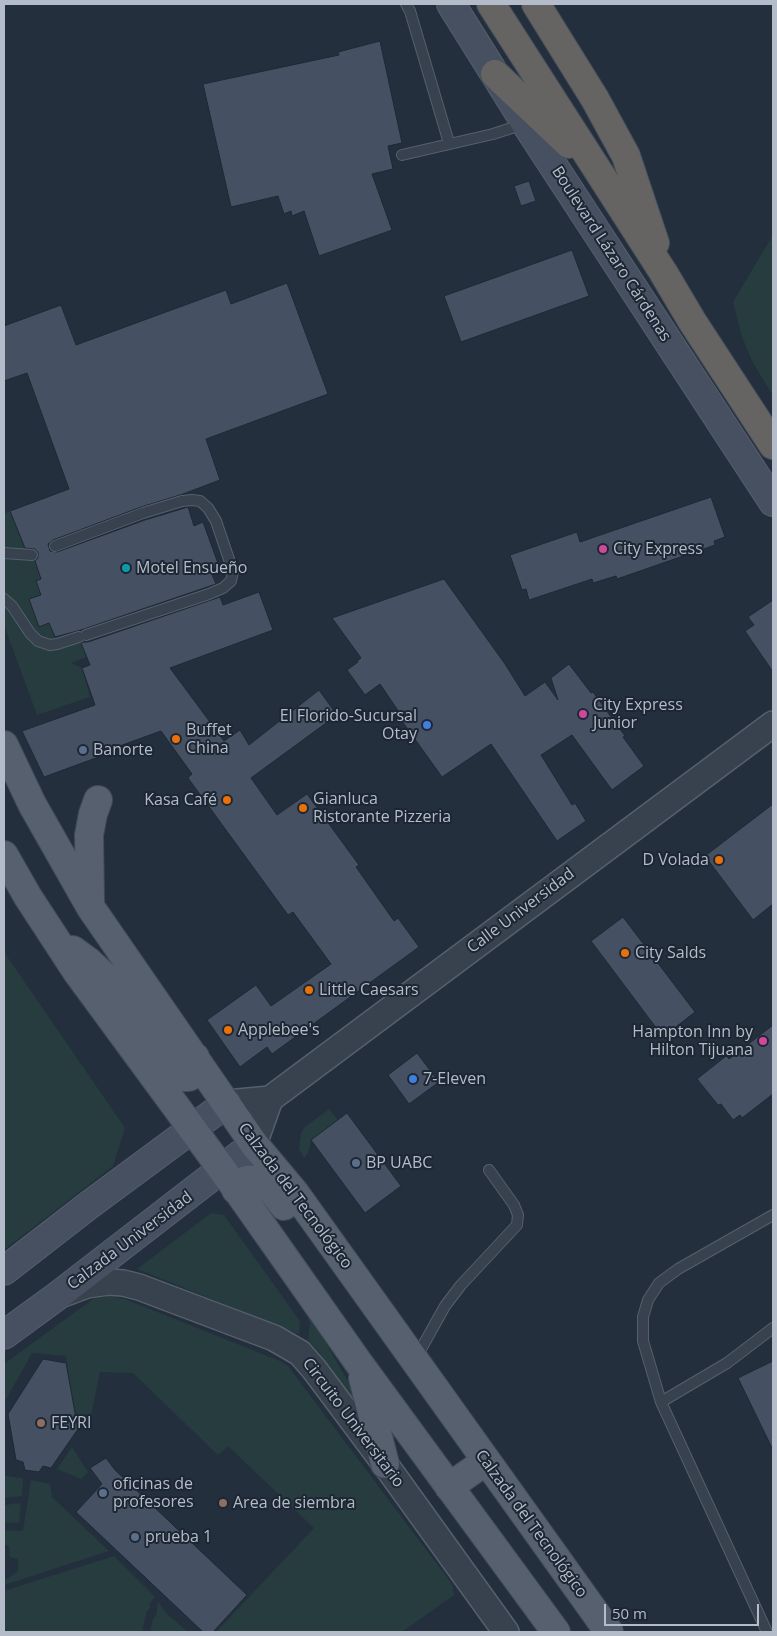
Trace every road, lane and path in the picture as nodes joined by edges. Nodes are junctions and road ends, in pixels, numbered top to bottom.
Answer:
1 (406, 4) edge
2 (451, 4) edge
3 (491, 4) edge
4 (536, 4) edge
5 (495, 74) junction
6 (526, 124) junction
7 (449, 143) junction
8 (402, 154) dead end
9 (599, 172) junction
10 (663, 272) junction
11 (773, 445) edge
12 (773, 502) edge
13 (55, 546) dead end
14 (4, 553) edge
15 (32, 555) dead end
16 (4, 599) edge
17 (773, 724) edge
18 (4, 744) edge
19 (98, 800) dead end
20 (4, 855) edge
21 (91, 908) junction
22 (56, 941) junction
23 (196, 1057) junction
24 (270, 1098) junction
25 (227, 1103) junction
26 (192, 1128) junction
27 (254, 1144) junction
28 (489, 1170) dead end
29 (229, 1180) junction
30 (773, 1215) edge
31 (332, 1244) junction
32 (4, 1271) edge
33 (56, 1297) junction
34 (773, 1328) edge
35 (4, 1335) edge
36 (358, 1362) junction
37 (414, 1362) junction
38 (661, 1402) junction
39 (486, 1462) junction
40 (385, 1464) junction
41 (449, 1487) junction
42 (506, 1632) edge
43 (556, 1632) edge
44 (609, 1632) edge
45 (767, 1632) edge

1 - 7 lane
2 - 5 main road, Boulevard Lázaro Cárdenas
3 - 9 highway, Boulevard Lázaro Cárdenas
4 - 10 highway
5 - 6 main road, Boulevard Lázaro Cárdenas
5 - 9 highway
6 - 7 lane
6 - 12 main road, Boulevard Lázaro Cárdenas
7 - 8 lane
9 - 10 highway, Boulevard Lázaro Cárdenas
10 - 11 highway, Boulevard Lázaro Cárdenas
13 - 16 lane
14 - 15 lane
17 - 24 street, Calle Universidad
18 - 21 main road, Calzada del Tecnológico
19 - 21 main road
20 - 22 main road
21 - 23 main road, Calzada del Tecnológico
22 - 23 main road
22 - 26 main road
23 - 25 main road, Calzada del Tecnológico
24 - 25 street, Calle Universidad
24 - 27 street
25 - 26 main road
25 - 27 main road, Calzada del Tecnológico
26 - 29 main road
26 - 32 main road
27 - 29 main road, Calzada Universidad
27 - 31 main road, Calzada del Tecnológico
28 - 37 lane
29 - 31 main road
29 - 33 main road, Calzada Universidad
29 - 36 main road
30 - 38 lane
31 - 37 main road, Calzada del Tecnológico
33 - 35 main road, Calzada Universidad
33 - 40 street, Circuito Universitario
34 - 38 lane
36 - 40 main road
36 - 41 main road
37 - 39 main road, Calzada del Tecnológico
38 - 45 lane
39 - 41 main road
39 - 44 main road, Calzada del Tecnológico
40 - 42 street, Circuito Universitario
41 - 43 main road

